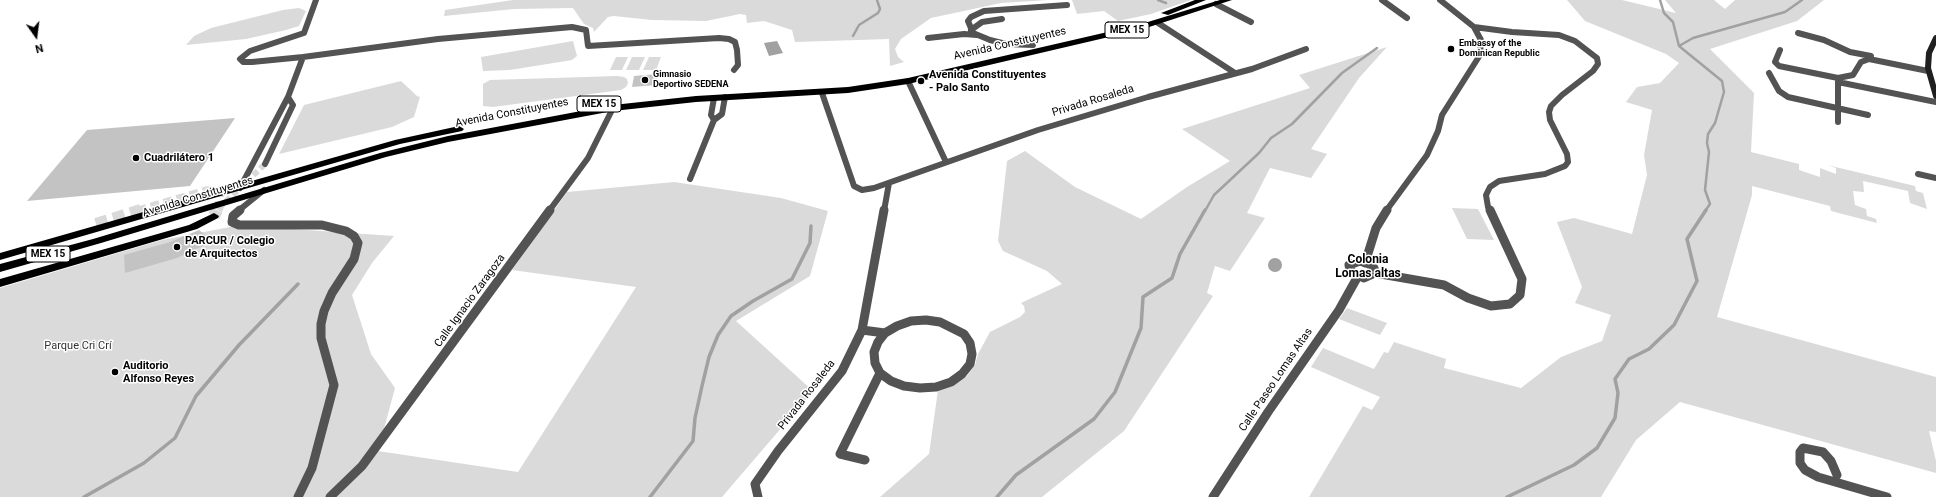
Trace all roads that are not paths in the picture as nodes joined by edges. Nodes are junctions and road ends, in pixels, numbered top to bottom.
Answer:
1 (316, 0) edge
2 (1202, 0) edge
3 (1228, 0) edge
4 (1382, 0) edge
5 (1440, 0) edge
6 (1216, 4) junction
7 (1067, 5) dead end
8 (1407, 18) dead end
9 (1002, 19) dead end
10 (1158, 22) junction
11 (1251, 22) dead end
12 (1474, 27) junction
13 (971, 30) junction
14 (1798, 33) dead end
15 (977, 35) junction
16 (928, 38) dead end
17 (1936, 38) edge
18 (998, 42) junction
19 (1033, 45) junction
20 (1306, 49) dead end
21 (1780, 50) dead end
22 (1002, 51) junction
23 (303, 57) junction
24 (1928, 69) junction
25 (734, 70) dead end
26 (1234, 73) junction
27 (1769, 73) dead end
28 (1838, 80) junction
29 (908, 81) junction
30 (822, 93) junction
31 (1936, 96) edge
32 (288, 97) junction
33 (725, 97) junction
34 (714, 98) junction
35 (1936, 102) edge
36 (613, 108) junction
37 (1838, 108) junction
38 (1868, 115) dead end
39 (714, 120) junction
40 (1838, 122) dead end
41 (946, 162) junction
42 (265, 164) tunnel mouth
43 (1918, 174) dead end
44 (1936, 178) edge
45 (690, 179) dead end
46 (889, 183) junction
47 (240, 188) junction
48 (264, 190) junction
49 (214, 216) tunnel mouth
50 (96, 224) tunnel mouth
51 (97, 241) junction
52 (0, 252) edge
53 (0, 257) edge
54 (1365, 262) junction
55 (0, 268) edge
56 (1375, 273) junction
57 (1358, 276) junction
58 (0, 277) edge
59 (0, 283) edge
60 (862, 330) junction
61 (885, 333) junction
62 (880, 372) junction
63 (865, 460) dead end
64 (1837, 475) dead end
65 (298, 497) edge
66 (330, 497) edge
67 (758, 497) edge
68 (1213, 497) edge
69 (1887, 497) edge

1 - 23 street
2 - 19 highway, Avenida Constituyentes / MEX 15
3 - 6 highway, Avenida Constituyentes / MEX 15
4 - 8 street
5 - 12 street
6 - 10 highway, Avenida Constituyentes / MEX 15
6 - 11 street
7 - 13 street
9 - 13 street
10 - 26 street
10 - 29 highway, Avenida Constituyentes / MEX 15
12 - 54 street
12 - 56 street
13 - 15 street
14 - 24 street
15 - 16 street
15 - 18 street
17 - 24 main road
18 - 19 street
18 - 22 street
19 - 22 highway, Avenida Constituyentes / MEX 15
20 - 26 street, Privada Rosaleda
21 - 28 street
22 - 47 highway, Avenida Constituyentes / MEX 15
23 - 25 street
23 - 32 street
24 - 28 street
24 - 31 main road
26 - 41 street, Privada Rosaleda
27 - 37 street
28 - 35 street
28 - 37 street
29 - 30 highway, Avenida Constituyentes / MEX 15
29 - 41 street
30 - 33 highway, Avenida Constituyentes / MEX 15
30 - 46 street, Privada Rosaleda
32 - 42 street
32 - 47 street
33 - 34 highway, Avenida Constituyentes / MEX 15
33 - 39 street
34 - 36 highway, Avenida Constituyentes / MEX 15
34 - 39 street
36 - 48 highway, Avenida Constituyentes / MEX 15
36 - 66 street, Calle Ignacio Zaragoza
37 - 38 street
37 - 40 street
39 - 45 street
41 - 46 street, Privada Rosaleda
43 - 44 street
46 - 60 street, Privada Rosaleda
47 - 53 highway, Avenida Constituyentes / MEX 15
48 - 51 highway, Avenida Constituyentes / MEX 15
48 - 65 street
49 - 59 highway
50 - 52 highway
51 - 55 highway, Avenida Constituyentes / MEX 15
51 - 58 highway
54 - 56 street
54 - 57 street
56 - 57 street
57 - 68 street, Calle Paseo Lomas Altas
60 - 61 street
60 - 67 street, Privada Rosaleda
61 - 62 street
61 - 62 street
62 - 63 street
64 - 69 street

